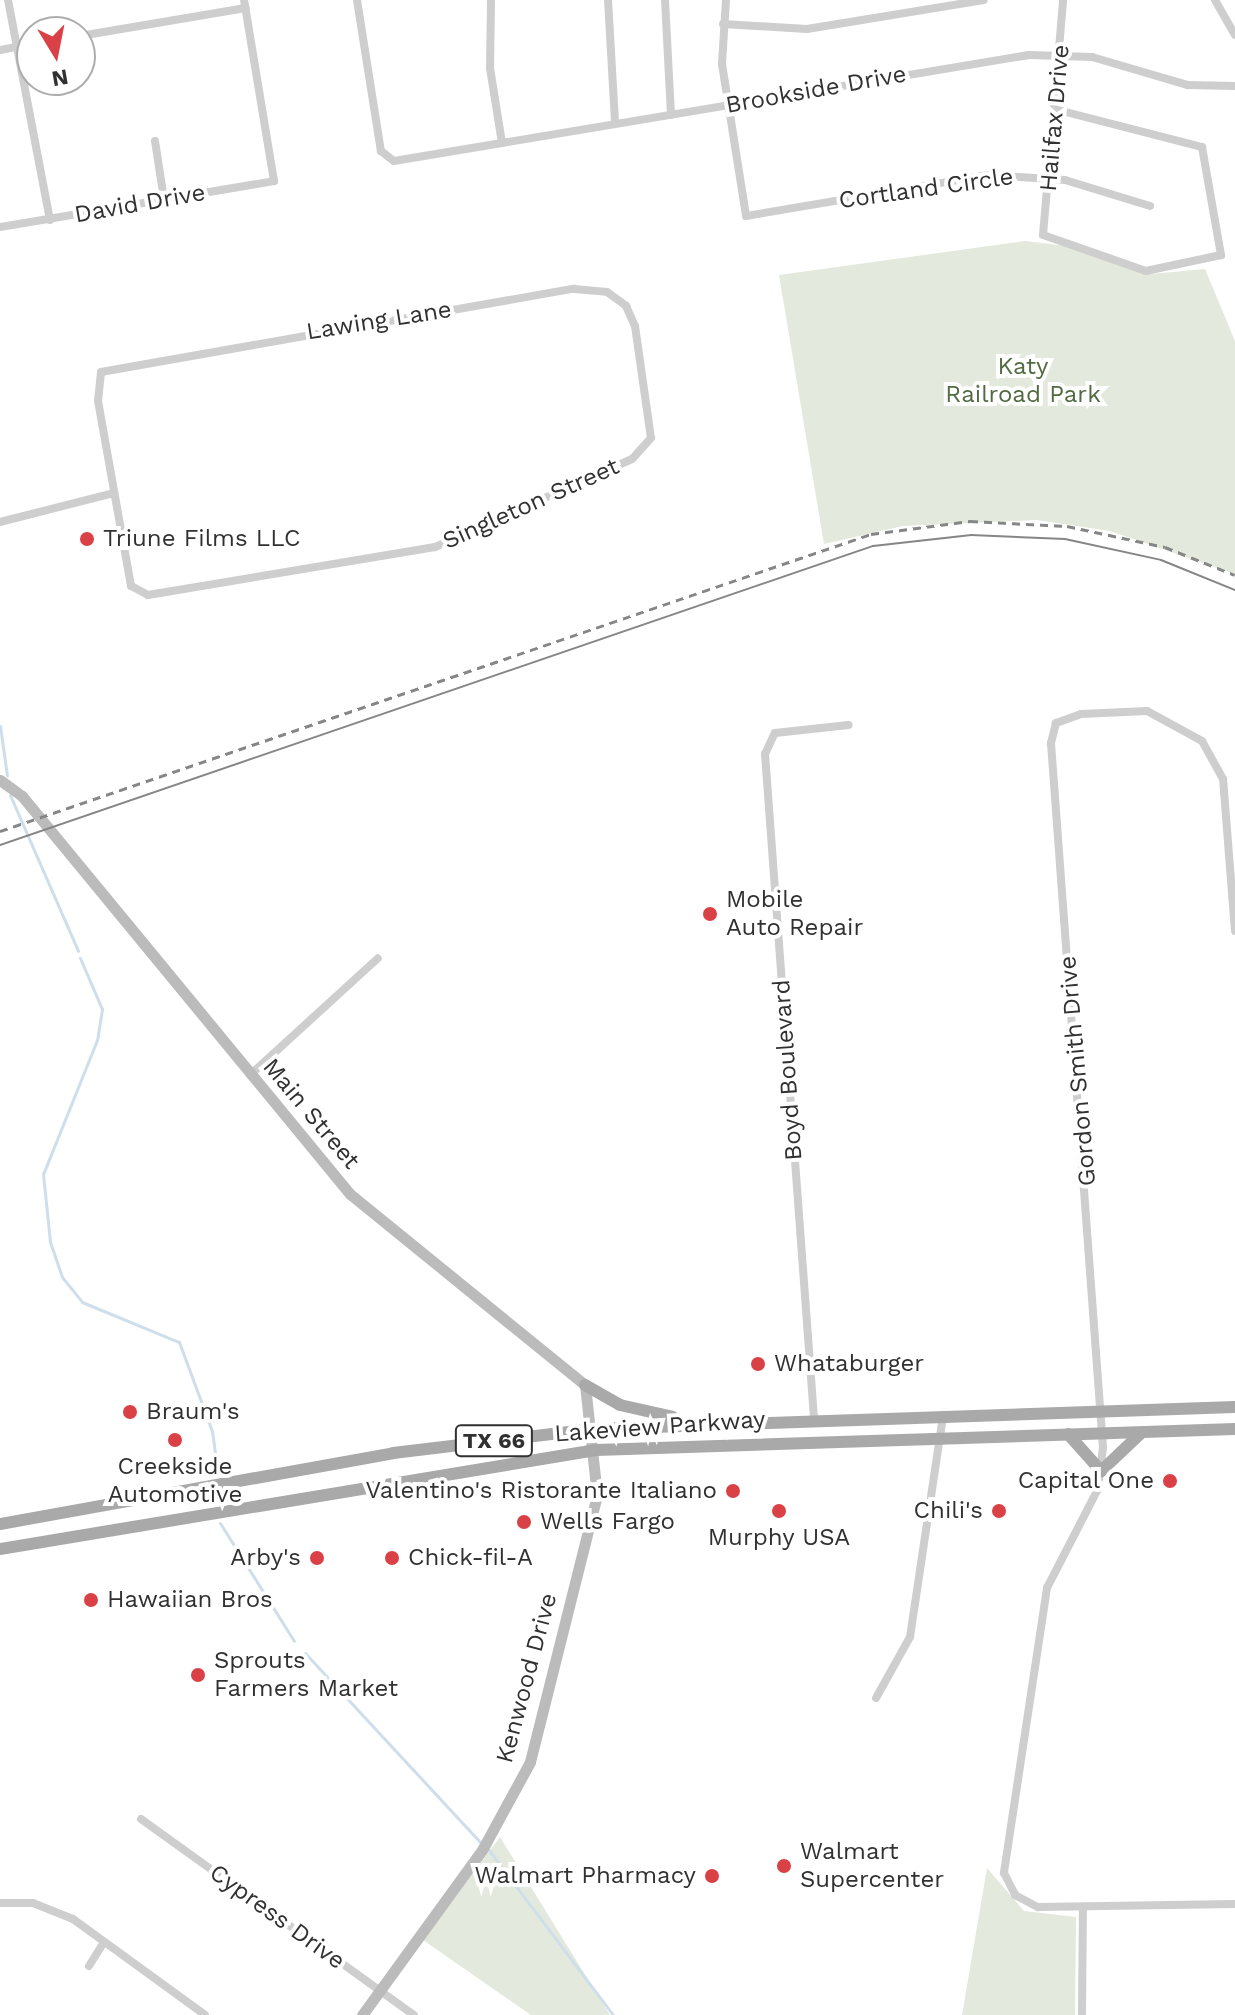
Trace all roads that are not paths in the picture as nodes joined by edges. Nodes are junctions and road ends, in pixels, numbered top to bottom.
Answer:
1 (8, 0) edge
2 (357, 0) edge
3 (491, 0) edge
4 (608, 0) edge
5 (665, 0) edge
6 (726, 0) edge
7 (984, 0) edge
8 (1063, 0) edge
9 (1215, 0) edge
10 (245, 4) edge
11 (1232, 19) edge
12 (723, 24) junction
13 (16, 28) edge
14 (96, 33) edge
15 (1235, 35) edge
16 (1063, 54) junction
17 (1235, 86) edge
18 (29, 96) edge
19 (729, 106) junction
20 (1058, 110) junction
21 (671, 115) junction
22 (615, 123) junction
23 (155, 141) dead end
24 (502, 143) junction
25 (1051, 178) junction
26 (164, 199) junction
27 (1150, 206) dead end
28 (50, 220) junction
29 (0, 227) edge
30 (635, 326) joint
31 (114, 493) junction
32 (0, 522) edge
33 (849, 725) dead end
34 (0, 780) edge
35 (1235, 931) edge
36 (378, 958) dead end
37 (250, 1075) junction
38 (585, 1385) junction
39 (1235, 1407) edge
40 (1104, 1411) junction
41 (943, 1413) junction
42 (814, 1418) junction
43 (688, 1421) junction
44 (594, 1429) junction
45 (1235, 1429) edge
46 (1142, 1433) junction
47 (1068, 1434) junction
48 (1104, 1434) junction
49 (944, 1435) junction
50 (808, 1439) junction
51 (824, 1439) junction
52 (596, 1450) junction
53 (322, 1467) junction
54 (1101, 1471) junction
55 (327, 1493) junction
56 (106, 1505) junction
57 (0, 1524) edge
58 (110, 1530) junction
59 (0, 1549) edge
60 (876, 1698) dead end
61 (141, 1819) dead end
62 (0, 1903) edge
63 (1235, 1904) edge
64 (1083, 1907) junction
65 (104, 1942) junction
66 (89, 1966) dead end
67 (379, 1990) junction
68 (205, 2015) edge
69 (362, 2015) edge
70 (414, 2015) edge
71 (1082, 2015) edge

1 - 13 street
2 - 24 street, Brookside Drive
3 - 24 street
4 - 22 street
5 - 21 street
6 - 12 street
7 - 12 street
8 - 16 street, Hailfax Drive
9 - 11 street
10 - 14 street
10 - 26 street, David Drive
11 - 15 street
12 - 19 street
16 - 17 street, Brookside Drive
16 - 19 street, Brookside Drive
16 - 20 street, Hailfax Drive
18 - 28 street
19 - 21 street, Brookside Drive
19 - 25 street, Cortland Circle
20 - 25 street, Hailfax Drive
20 - 25 street, Hailfax Drive
21 - 22 street, Brookside Drive
22 - 24 street, Brookside Drive
23 - 26 street
25 - 27 street, Cortland Circle
26 - 28 street, David Drive
28 - 29 street, David Drive
30 - 31 street, Lawing Lane
30 - 31 street, Singleton Street
31 - 32 street
33 - 42 street, Boyd Boulevard
34 - 37 street, Main Street
35 - 40 street, Gordon Smith Drive
36 - 37 street
37 - 38 street, Main Street
38 - 43 main road
38 - 44 street
39 - 40 main road, Lakeview Parkway / TX 66
40 - 41 main road, Lakeview Parkway / TX 66
40 - 48 street, Gordon Smith Drive
41 - 42 main road, Lakeview Parkway / TX 66
41 - 49 street
42 - 43 main road, Lakeview Parkway / TX 66
42 - 50 main road
42 - 51 main road
43 - 44 main road, Lakeview Parkway / TX 66
44 - 52 street
44 - 53 main road, Lakeview Parkway / TX 66
45 - 46 main road, Lakeview Parkway / TX 66
46 - 48 main road, Lakeview Parkway / TX 66
46 - 54 main road
47 - 48 main road, Lakeview Parkway / TX 66
47 - 49 main road, Lakeview Parkway / TX 66
47 - 54 main road
48 - 54 street, Gordon Smith Drive
49 - 51 main road, Lakeview Parkway / TX 66
49 - 60 street
50 - 51 main road, Lakeview Parkway / TX 66
50 - 52 main road, Lakeview Parkway / TX 66
52 - 55 main road, Lakeview Parkway / TX 66
52 - 67 street, Kenwood Drive
53 - 55 main road
53 - 56 main road, Lakeview Parkway / TX 66
54 - 64 street, Gordon Smith Drive
55 - 58 main road, Lakeview Parkway / TX 66
56 - 57 main road, Lakeview Parkway / TX 66
56 - 58 main road
58 - 59 main road, Lakeview Parkway / TX 66
61 - 67 street, Cypress Drive
62 - 65 street
63 - 64 street, Gordon Smith Drive
64 - 71 street
65 - 66 street
65 - 68 street
67 - 69 street, Kenwood Drive
67 - 70 street, Cypress Drive

